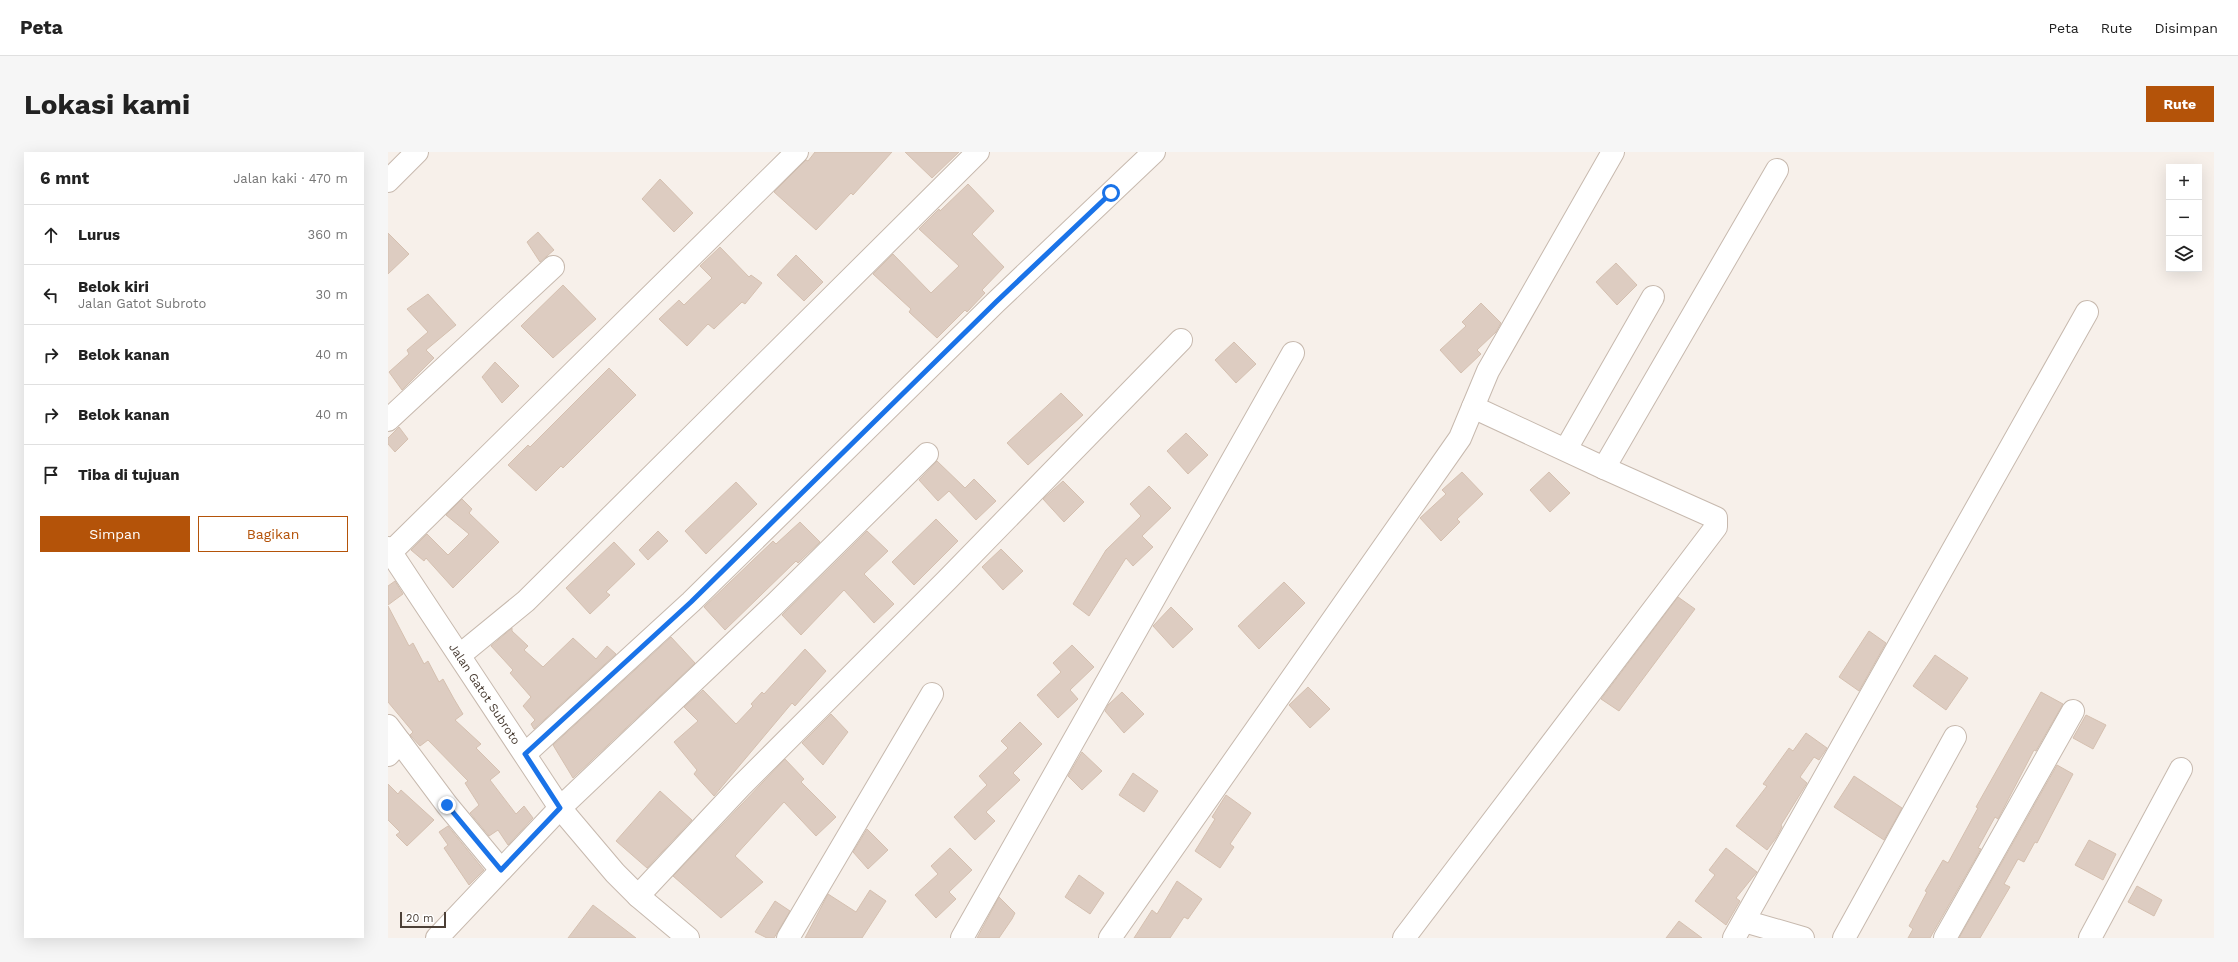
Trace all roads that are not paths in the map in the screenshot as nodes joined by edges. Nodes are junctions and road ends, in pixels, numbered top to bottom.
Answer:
1 (417, 152) edge
2 (797, 152) edge
3 (978, 152) edge
4 (1154, 152) edge
5 (1613, 152) edge
6 (1777, 170) dead end
7 (388, 181) edge
8 (553, 267) dead end
9 (1653, 297) dead end
10 (2087, 312) dead end
11 (1181, 340) dead end
12 (1293, 353) dead end
13 (1474, 406) junction
14 (388, 420) edge
15 (1566, 449) junction
16 (927, 454) dead end
17 (1604, 468) junction
18 (389, 550) edge
19 (460, 655) junction
20 (932, 694) dead end
21 (2074, 711) dead end
22 (1955, 737) dead end
23 (392, 741) edge
24 (525, 754) junction
25 (2181, 769) dead end
26 (560, 808) junction
27 (501, 870) junction
28 (638, 896) junction
29 (1739, 930) edge
30 (437, 938) edge
31 (688, 938) edge
32 (788, 938) edge
33 (962, 938) edge
34 (1110, 938) edge
35 (1404, 938) edge
36 (1803, 938) edge
37 (1844, 938) edge
38 (1945, 938) edge
39 (2090, 938) edge

1 - 7 street
2 - 18 street
3 - 19 street
4 - 24 street
5 - 13 street
6 - 17 street
8 - 14 street
9 - 15 street
10 - 29 street
11 - 28 street
12 - 33 street
13 - 15 street
13 - 34 street
15 - 17 street
16 - 26 street
17 - 35 street
18 - 19 street, Jalan Gatot Subroto
19 - 24 street, Jalan Gatot Subroto
20 - 32 street
21 - 38 street
22 - 37 street
23 - 27 street
24 - 26 street, Jalan Gatot Subroto
25 - 39 street
26 - 27 street
26 - 28 street, Jalan Gatot Subroto
27 - 30 street
28 - 31 street, Jalan Gatot Subroto
29 - 36 street

